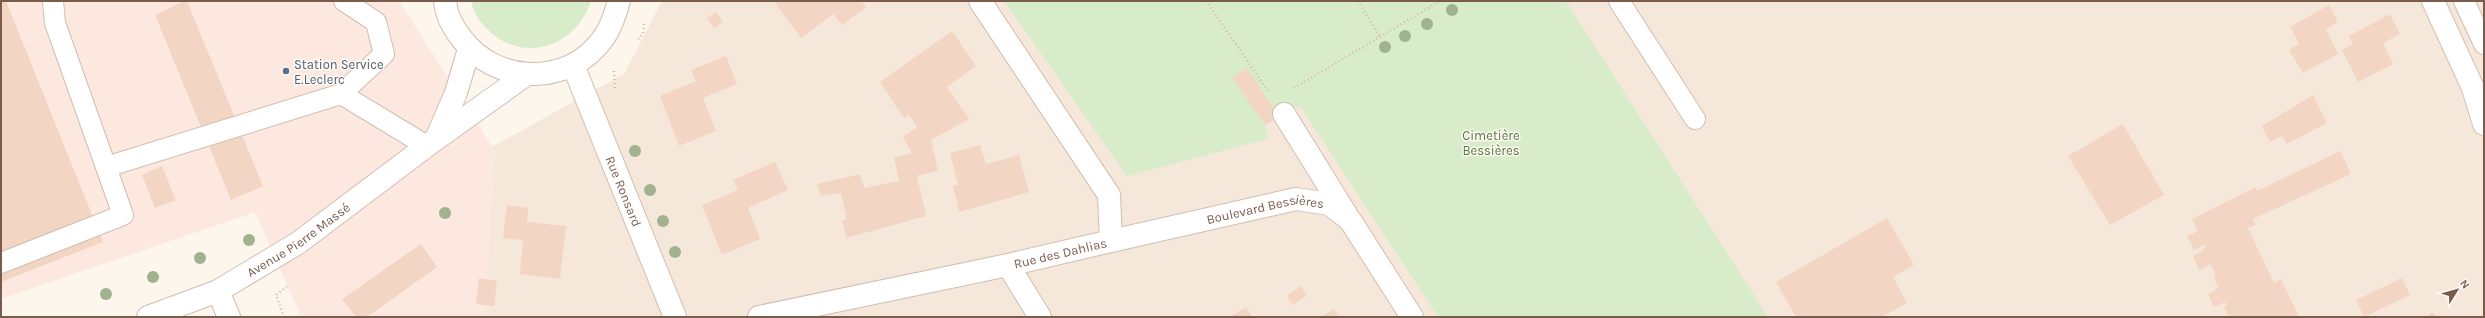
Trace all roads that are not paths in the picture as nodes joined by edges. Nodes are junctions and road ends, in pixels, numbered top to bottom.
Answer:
1 (53, 1) edge
2 (344, 1) edge
3 (444, 1) edge
4 (619, 1) edge
5 (980, 1) edge
6 (1619, 1) edge
7 (2433, 1) edge
8 (2464, 1) edge
9 (2484, 44) edge
10 (469, 49) junction
11 (574, 65) junction
12 (528, 74) junction
13 (341, 94) junction
14 (1279, 107) road end
15 (1695, 119) dead end
16 (2484, 124) edge
17 (431, 143) junction
18 (106, 167) junction
19 (1350, 220) junction
20 (1111, 241) junction
21 (1, 263) edge
22 (1008, 265) junction
23 (218, 291) junction
24 (148, 317) edge
25 (229, 317) edge
26 (675, 317) edge
27 (759, 317) edge
28 (1040, 317) edge
29 (1412, 317) edge

1 - 18 lane
2 - 13 lane
3 - 10 street
4 - 11 street
5 - 20 street, Rue des Dahlias
6 - 15 lane
7 - 16 street
8 - 9 lane
10 - 12 street
10 - 17 street, Avenue Pierre Massé
11 - 12 street
11 - 26 street, Rue Ronsard
12 - 17 street, Avenue Pierre Massé
13 - 17 lane
13 - 18 lane
14 - 19 street
17 - 23 street, Avenue Pierre Massé
18 - 21 lane
19 - 20 street, Boulevard Bessières
19 - 29 street, Boulevard Bessières
20 - 22 street, Rue des Dahlias
22 - 27 street, Rue des Dahlias
22 - 28 street
23 - 24 street, Avenue Pierre Massé
23 - 25 street

